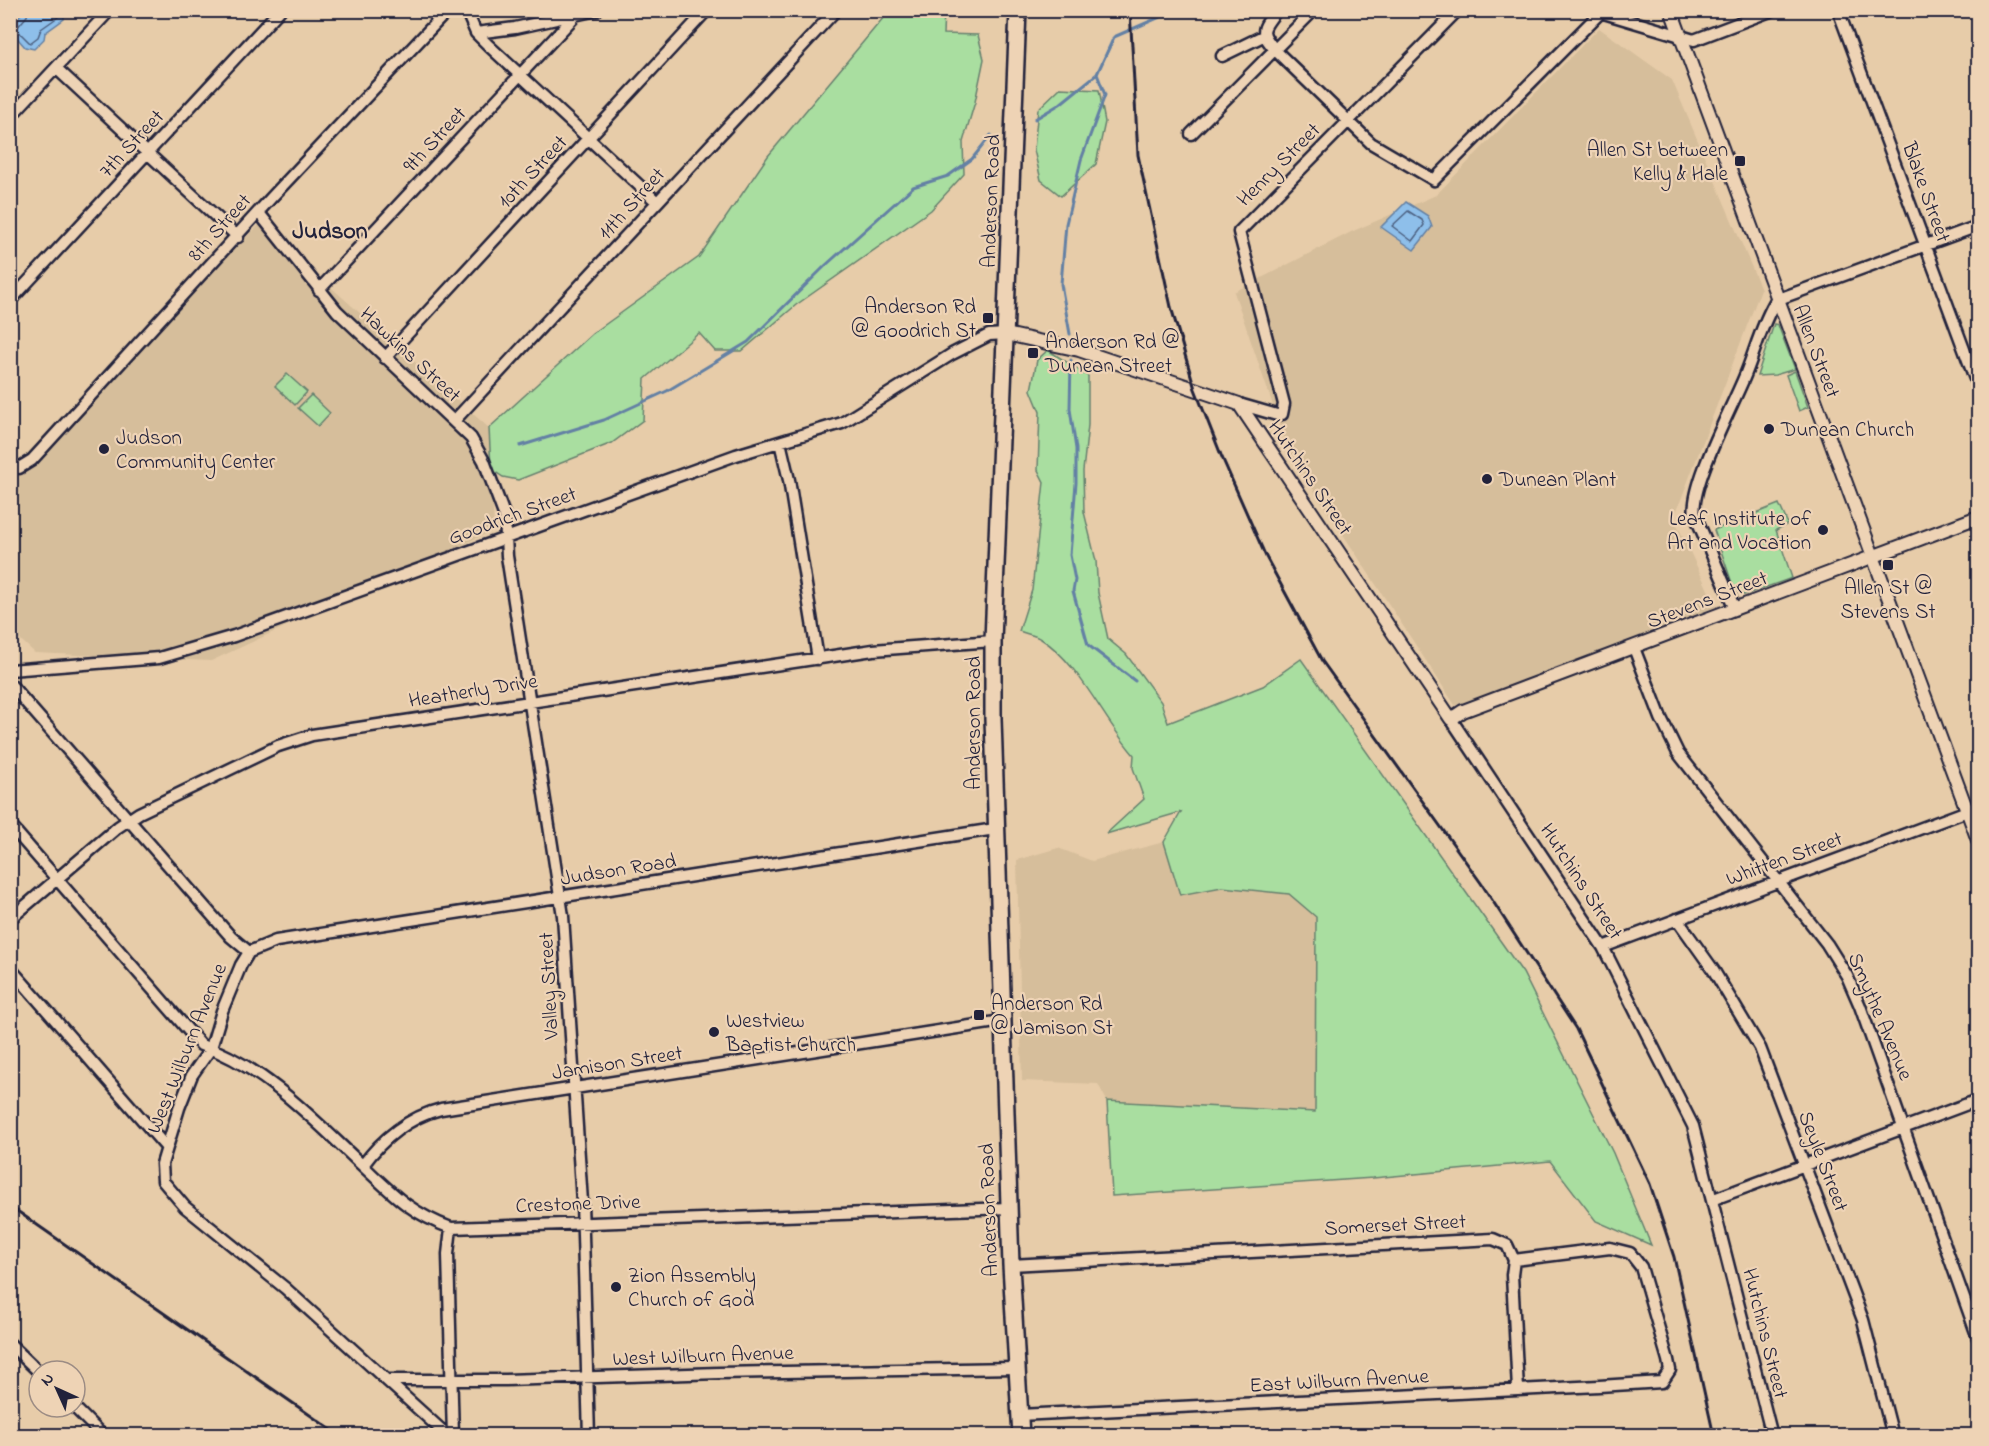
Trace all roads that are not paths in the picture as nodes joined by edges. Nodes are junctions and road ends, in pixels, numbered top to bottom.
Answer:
1 (110, 10) edge
2 (280, 10) edge
3 (448, 10) edge
4 (466, 10) edge
5 (707, 10) edge
6 (836, 10) edge
7 (1018, 10) edge
8 (1277, 10) edge
9 (1314, 10) edge
10 (1458, 10) edge
11 (1671, 10) edge
12 (1773, 10) edge
13 (1838, 10) edge
14 (1598, 11) edge
15 (587, 12) edge
16 (1747, 15) edge
17 (476, 33) junction
18 (1263, 36) junction
19 (1681, 38) junction
20 (1275, 51) junction
21 (1222, 56) dead end
22 (56, 68) junction
23 (520, 75) junction
24 (10, 117) edge
25 (1349, 120) junction
26 (1191, 134) dead end
27 (588, 139) junction
28 (148, 153) junction
29 (657, 202) junction
30 (259, 213) junction
31 (1978, 226) edge
32 (238, 237) junction
33 (1926, 244) junction
34 (318, 290) junction
35 (1776, 300) junction
36 (10, 301) edge
37 (1006, 334) junction
38 (386, 358) junction
39 (1978, 387) edge
40 (1239, 404) junction
41 (454, 421) junction
42 (780, 442) junction
43 (15, 466) edge
44 (1978, 517) edge
45 (506, 538) junction
46 (1873, 556) junction
47 (1735, 609) junction
48 (993, 641) junction
49 (1634, 648) junction
50 (818, 659) junction
51 (10, 670) edge
52 (11, 685) edge
53 (530, 701) junction
54 (1451, 718) junction
55 (1973, 808) edge
56 (129, 820) junction
57 (10, 825) edge
58 (995, 830) junction
59 (1978, 840) edge
60 (57, 879) junction
61 (1778, 881) junction
62 (560, 898) junction
63 (10, 919) edge
64 (1677, 919) junction
65 (1603, 947) junction
66 (249, 952) junction
67 (10, 968) edge
68 (1002, 1021) junction
69 (211, 1048) junction
70 (573, 1089) junction
71 (1978, 1100) edge
72 (1905, 1128) junction
73 (166, 1147) junction
74 (1805, 1165) junction
75 (363, 1166) junction
76 (1714, 1199) junction
77 (1009, 1208) junction
78 (583, 1222) junction
79 (451, 1228) junction
80 (1514, 1260) junction
81 (1011, 1265) junction
82 (1978, 1338) edge
83 (10, 1344) edge
84 (27, 1360) edge
85 (1016, 1368) junction
86 (587, 1378) junction
87 (390, 1380) junction
88 (452, 1380) junction
89 (1518, 1390) junction
90 (1019, 1415) junction
91 (86, 1419) edge
92 (103, 1436) edge
93 (451, 1436) edge
94 (589, 1436) edge
95 (1021, 1436) edge
96 (1772, 1436) edge
97 (1893, 1436) edge

1 - 22 street
2 - 28 street, 7th Street
3 - 30 street, 8th Street
4 - 17 street
5 - 27 street, 10th Street
6 - 29 street, 11th Street
7 - 37 main road, Anderson Road
8 - 18 street
9 - 20 street
10 - 25 street, Henry Street
11 - 19 street, Allen Street
12 - 16 street
13 - 33 street, Blake Street
14 - 19 street
14 - 25 street
15 - 17 street
15 - 23 street, 9th Street
16 - 19 street
17 - 23 street
18 - 20 street
18 - 21 street
19 - 35 street, Allen Street
20 - 25 street
20 - 26 street
22 - 24 street
22 - 28 street
23 - 27 street
23 - 34 street, 9th Street
25 - 40 street, Henry Street
27 - 29 street
27 - 38 street, 10th Street
28 - 32 street
28 - 36 street, 7th Street
29 - 41 street, 11th Street
30 - 32 street, 8th Street
30 - 34 street, Hawkins Street
31 - 33 street
32 - 43 street, 8th Street
33 - 35 street
33 - 39 street, Blake Street
34 - 38 street, Hawkins Street
35 - 46 street, Allen Street
35 - 47 street
37 - 40 street
37 - 42 street, Goodrich Street
37 - 48 main road, Anderson Road
38 - 41 street, Hawkins Street
40 - 54 street, Hutchins Street
41 - 45 street, Hawkins Street
42 - 45 street, Goodrich Street
42 - 50 street
44 - 46 street, Stevens Street
45 - 51 street, Goodrich Street
45 - 53 street, Valley Street
46 - 47 street, Stevens Street
46 - 55 street, Allen Street
47 - 49 street, Stevens Street
48 - 50 street, Heatherly Drive
48 - 58 main road, Anderson Road
49 - 54 street, Stevens Street
49 - 61 street, Smythe Avenue
50 - 53 street, Heatherly Drive
52 - 56 street
53 - 56 street, Heatherly Drive
53 - 62 street, Valley Street
54 - 65 street, Hutchins Street
55 - 59 street, Allen Street
55 - 61 street, Whitten Street
56 - 60 street, Heatherly Drive
56 - 66 street
57 - 60 street, Crestone Drive
58 - 62 street, Judson Road
58 - 68 main road, Anderson Road
60 - 63 street, Heatherly Drive
60 - 69 street, Crestone Drive
61 - 64 street, Whitten Street
61 - 72 street, Smythe Avenue
62 - 66 street, Judson Road
62 - 70 street, Valley Street
64 - 65 street, Whitten Street
64 - 74 street, Seyle Street
65 - 76 street, Hutchins Street
66 - 69 street, West Wilburn Avenue
67 - 73 street
68 - 70 street, Jamison Street
68 - 77 main road, Anderson Road
69 - 73 street, West Wilburn Avenue
69 - 75 street, Crestone Drive
70 - 75 street, Jamison Street
70 - 78 street, Valley Street
71 - 72 street
72 - 74 street
72 - 82 street, Smythe Avenue
73 - 87 street, West Wilburn Avenue
74 - 76 street
74 - 97 street, Seyle Street
75 - 79 street, Crestone Drive
76 - 96 street, Hutchins Street
77 - 78 street, Crestone Drive
77 - 81 main road, Anderson Road
78 - 79 street, Crestone Drive
78 - 86 street, Valley Street
79 - 88 street
80 - 81 street, Somerset Street
80 - 89 street
80 - 89 street, East Wilburn Avenue
81 - 85 main road, Anderson Road
83 - 84 street
85 - 86 street, West Wilburn Avenue
85 - 90 main road, Anderson Road
86 - 88 street, West Wilburn Avenue
86 - 94 street, Valley Street
87 - 88 street, West Wilburn Avenue
87 - 93 street, West Wilburn Avenue
88 - 93 street
89 - 90 street, East Wilburn Avenue
90 - 95 main road, Anderson Road
91 - 92 street

